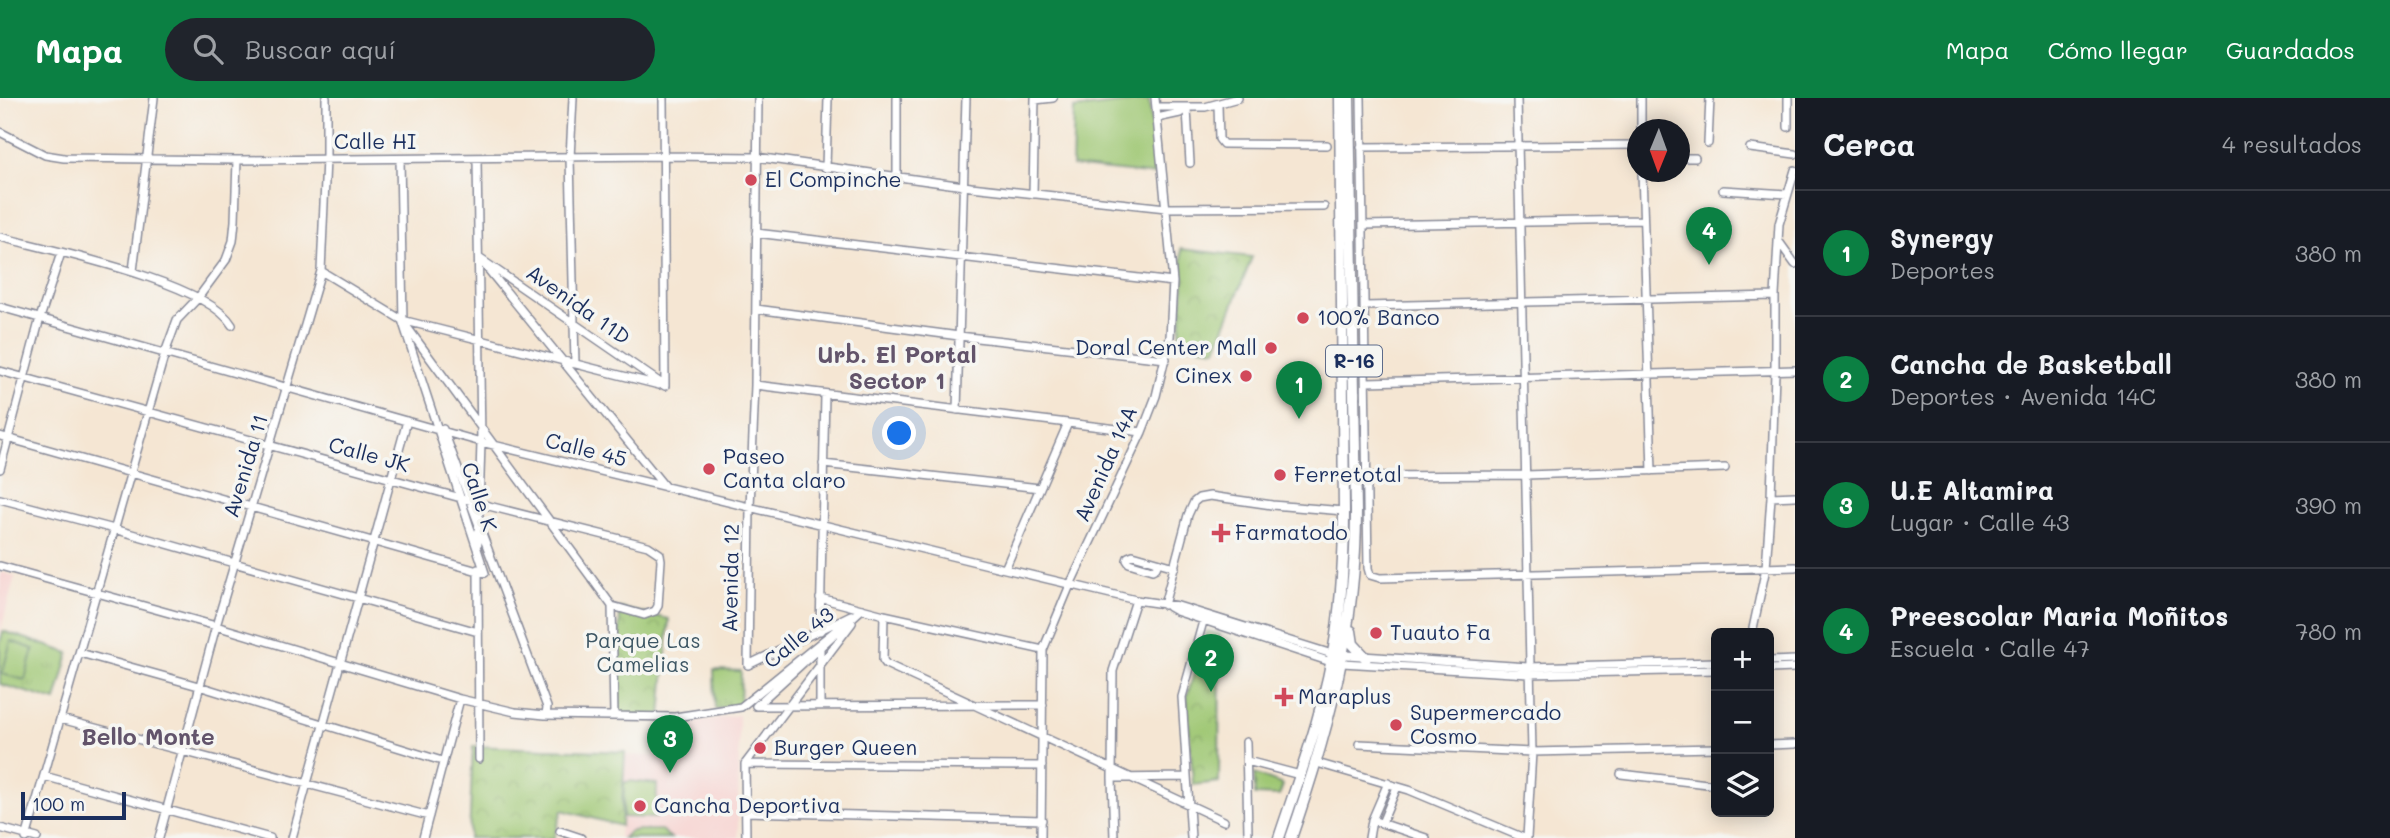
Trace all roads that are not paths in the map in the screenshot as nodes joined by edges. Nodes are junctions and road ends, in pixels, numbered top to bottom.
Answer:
1 (154, 98) edge
2 (326, 98) edge
3 (573, 98) edge
4 (663, 98) edge
5 (758, 98) edge
6 (828, 98) edge
7 (897, 98) edge
8 (966, 98) edge
9 (1053, 98) edge
10 (1155, 98) edge
11 (1192, 98) edge
12 (1238, 98) edge
13 (1340, 98) edge
14 (1349, 98) edge
15 (1361, 98) edge
16 (1517, 98) edge
17 (1641, 98) edge
18 (1710, 98) edge
19 (1788, 98) edge
20 (1035, 99) edge
21 (1218, 105) junction
22 (1156, 107) junction
23 (1188, 109) junction
24 (1157, 118) junction
25 (1642, 119) edge
26 (1788, 127) dead end
27 (0, 132) edge
28 (1708, 143) dead end
29 (1327, 145) dead end
30 (1518, 145) junction
31 (1627, 145) edge
32 (1361, 147) junction
33 (1750, 148) dead end
34 (1795, 154) edge
35 (663, 156) junction
36 (756, 157) junction
37 (570, 158) junction
38 (1690, 158) edge
39 (1695, 158) dead end
40 (146, 159) junction
41 (326, 159) junction
42 (400, 159) junction
43 (477, 159) junction
44 (237, 160) junction
45 (1190, 163) dead end
46 (826, 168) junction
47 (1795, 170) edge
48 (897, 178) junction
49 (1642, 182) edge
50 (964, 185) junction
51 (1723, 190) dead end
52 (1033, 194) junction
53 (1787, 194) junction
54 (1324, 207) dead end
55 (1166, 208) junction
56 (1643, 220) junction
57 (1520, 223) junction
58 (1363, 225) junction
59 (0, 230) edge
60 (756, 233) junction
61 (0, 237) edge
62 (1779, 240) junction
63 (19, 242) junction
64 (61, 253) junction
65 (479, 258) junction
66 (962, 258) junction
67 (1795, 264) edge
68 (132, 271) junction
69 (321, 271) junction
70 (1173, 282) junction
71 (1775, 296) junction
72 (198, 298) junction
73 (1646, 298) junction
74 (1521, 302) junction
75 (1364, 306) junction
76 (0, 307) edge
77 (755, 309) junction
78 (40, 318) junction
79 (402, 320) junction
80 (232, 325) dead end
81 (959, 336) junction
82 (480, 339) junction
83 (165, 353) junction
84 (1166, 359) junction
85 (575, 364) junction
86 (1795, 370) edge
87 (0, 371) edge
88 (1775, 372) junction
89 (1524, 376) junction
90 (1647, 376) junction
91 (24, 377) junction
92 (1367, 382) junction
93 (755, 385) junction
94 (665, 386) junction
95 (287, 387) junction
96 (825, 394) junction
97 (957, 410) junction
98 (148, 412) junction
99 (407, 421) junction
100 (1068, 423) junction
101 (1142, 432) junction
102 (4, 437) edge
103 (481, 442) junction
104 (270, 446) junction
105 (823, 464) junction
106 (1725, 468) dead end
107 (0, 469) edge
108 (1652, 471) junction
109 (131, 473) junction
110 (1526, 475) junction
111 (1367, 476) junction
112 (391, 480) junction
113 (666, 488) junction
114 (1040, 488) junction
115 (1795, 496) edge
116 (1771, 497) junction
117 (0, 499) edge
118 (479, 503) junction
119 (251, 507) junction
120 (750, 508) junction
121 (1344, 511) junction
122 (821, 526) junction
123 (114, 529) junction
124 (374, 542) junction
125 (235, 563) junction
126 (1158, 563) dead end
127 (0, 566) edge
128 (1175, 567) junction
129 (1795, 567) edge
130 (1766, 568) junction
131 (1005, 569) junction
132 (477, 571) junction
133 (1527, 574) junction
134 (1070, 584) junction
135 (97, 594) junction
136 (358, 597) junction
137 (820, 598) junction
138 (1136, 600) junction
139 (612, 606) junction
140 (1167, 606) junction
141 (862, 610) junction
142 (884, 615) junction
143 (1205, 617) junction
144 (1349, 623) junction
145 (216, 626) junction
146 (1753, 628) edge
147 (478, 632) junction
148 (1043, 650) junction
149 (80, 653) junction
150 (1366, 658) junction
151 (1337, 659) junction
152 (1795, 660) edge
153 (1774, 661) edge
154 (1711, 662) edge
155 (340, 663) junction
156 (1795, 668) edge
157 (1774, 669) edge
158 (1528, 670) junction
159 (1711, 670) edge
160 (202, 687) junction
161 (460, 699) junction
162 (480, 702) junction
163 (1043, 705) junction
164 (820, 706) junction
165 (546, 715) junction
166 (614, 716) junction
167 (61, 719) junction
168 (324, 724) junction
169 (1245, 742) dead end
170 (1359, 744) dead end
171 (1795, 744) edge
172 (1774, 745) edge
173 (1711, 748) edge
174 (183, 752) junction
175 (1532, 752) junction
176 (479, 759) dead end
177 (442, 761) junction
178 (1247, 761) junction
179 (1317, 763) junction
180 (746, 764) junction
181 (1042, 766) junction
182 (1621, 774) dead end
183 (1300, 775) junction
184 (44, 776) junction
185 (1112, 778) junction
186 (1187, 778) junction
187 (1388, 783) junction
188 (1711, 784) edge
189 (306, 785) junction
190 (1397, 786) junction
191 (168, 808) junction
192 (746, 812) junction
193 (429, 816) junction
194 (1042, 820) junction
195 (1372, 820) junction
196 (1224, 821) dead end
197 (1382, 823) junction
198 (0, 828) edge
199 (560, 831) dead end
200 (1248, 833) dead end
201 (27, 837) edge
202 (37, 838) edge
203 (159, 838) edge
204 (270, 838) edge
205 (292, 838) edge
206 (423, 838) edge
207 (581, 838) edge
208 (746, 838) edge
209 (1041, 838) edge
210 (1114, 838) edge
211 (1191, 838) edge
212 (1279, 838) edge
213 (1291, 838) edge
214 (1369, 838) edge
215 (1426, 838) edge
216 (1525, 838) edge

1 - 40 street
2 - 41 street, Avenida 11
3 - 37 street
4 - 35 street, Avenida 11D
5 - 36 street, Avenida 12
6 - 46 street
7 - 48 street
8 - 50 street
9 - 20 street
10 - 22 street, Avenida 14A
11 - 23 street
12 - 21 street
13 - 121 main road, R-16
14 - 144 main road, R-16
15 - 32 street
16 - 30 street
17 - 25 street
18 - 28 street
19 - 26 street
20 - 52 street
21 - 23 street
21 - 29 street
22 - 23 street
22 - 24 street, Avenida 14A
23 - 24 street
23 - 45 street
24 - 55 street, Avenida 14A
27 - 40 street, Calle HI
30 - 31 street
30 - 32 street
30 - 57 street
32 - 58 street
33 - 34 street
35 - 36 street, Calle HI
35 - 37 street, Calle HI
35 - 94 street, Avenida 11D
36 - 46 street, Calle HI
36 - 60 street, Avenida 12
37 - 43 street, Calle HI
37 - 85 street
38 - 39 street
40 - 44 street, Calle HI
40 - 68 street
41 - 42 street, Calle HI
41 - 44 street, Calle HI
41 - 69 street, Avenida 11
42 - 43 street, Calle HI
42 - 79 street
43 - 65 street
44 - 72 street
46 - 48 street, Calle HI
47 - 53 street
48 - 50 street, Calle HI
49 - 56 street
50 - 52 street, Calle HI
50 - 66 street
51 - 53 street
52 - 55 street, Calle HI
53 - 62 street
54 - 55 street, Calle HI
55 - 70 street, Avenida 14A
56 - 57 street
56 - 73 street
57 - 58 street
57 - 74 street
58 - 75 street
59 - 63 street
60 - 66 street
60 - 77 street, Avenida 12
61 - 63 street
62 - 67 street
62 - 71 street
63 - 64 street
64 - 68 street
64 - 78 street
65 - 82 street
65 - 94 street, Avenida 11D
65 - 113 street, Avenida 11D
66 - 70 street
66 - 81 street
68 - 72 street
69 - 79 street
69 - 95 street, Avenida 11
70 - 84 street, Avenida 14A
71 - 73 street
71 - 88 street
72 - 80 street
72 - 83 street
73 - 74 street
73 - 90 street
74 - 75 street
74 - 89 street
75 - 92 street
76 - 78 street, Calle 45
77 - 81 street
77 - 93 street, Avenida 12
78 - 83 street, Calle 45
78 - 91 street
79 - 82 street
79 - 132 street, Calle K
79 - 139 street, Calle K
79 - 165 street
81 - 84 street
81 - 97 street
82 - 85 street
82 - 103 street
83 - 95 street, Calle 45
83 - 98 street
84 - 101 street, Avenida 14A
85 - 94 street
86 - 88 street
87 - 91 street, Calle JK
88 - 90 street
88 - 116 street
89 - 90 street
89 - 92 street
89 - 110 street
90 - 108 street
91 - 98 street, Calle JK
91 - 102 street
92 - 111 street
93 - 96 street
93 - 120 street, Avenida 12
95 - 99 street, Calle 45
95 - 104 street, Avenida 11
96 - 97 street
96 - 105 street
97 - 100 street
98 - 104 street, Calle JK
98 - 109 street
99 - 103 street, Calle 45
99 - 112 street
100 - 101 street
100 - 114 street
101 - 134 street, Avenida 14A
102 - 107 street
102 - 109 street
103 - 113 street, Calle 45
103 - 118 street
104 - 112 street, Calle JK
104 - 119 street, Avenida 11
105 - 114 street
105 - 122 street
106 - 108 street
108 - 110 street
109 - 119 street
109 - 123 street
110 - 111 street
110 - 133 street
111 - 133 street
112 - 118 street, Calle JK
112 - 124 street
113 - 120 street, Calle 45
114 - 131 street
115 - 116 street
116 - 130 street
117 - 123 street
118 - 132 street
118 - 139 street, Calle JK
119 - 124 street
119 - 125 street, Avenida 11
120 - 122 street, Calle 45
120 - 141 street, Avenida 12
121 - 128 street
121 - 151 main road, R-16
122 - 131 street, Calle 45
122 - 137 street
123 - 125 street
123 - 135 street
124 - 132 street
124 - 136 street
125 - 136 street
125 - 145 street, Avenida 11
126 - 128 street
127 - 135 street, Calle 43
128 - 140 street
129 - 130 street
130 - 133 street
130 - 146 street
131 - 134 street, Calle 45
132 - 147 street
133 - 158 street
134 - 138 street, Calle 45
134 - 148 street, Avenida 14A
135 - 145 street, Calle 43
135 - 149 street
136 - 147 street
136 - 155 street
137 - 141 street
137 - 164 street
138 - 140 street, Calle 45
138 - 185 street
139 - 166 street
140 - 143 street, Calle 45
141 - 142 street
141 - 164 street, Calle 43
141 - 166 street, Calle 43
141 - 180 street
142 - 148 street
142 - 196 street
143 - 151 street, Calle 45
143 - 186 street
144 - 150 main road
144 - 151 main road, R-16
145 - 155 street, Calle 43
145 - 160 street, Avenida 11
147 - 162 street
148 - 163 street, Avenida 14A
149 - 160 street
149 - 167 street
150 - 151 street, Calle 45
150 - 158 street, Calle 45
151 - 158 street, Calle 45
151 - 179 main road, R-16
151 - 183 main road, R-16
152 - 153 street
154 - 158 street, Calle 45
155 - 161 street, Calle 43
155 - 168 street
156 - 157 street
158 - 159 street, Calle 45
158 - 175 street
160 - 168 street
160 - 174 street, Avenida 11
161 - 162 street, Calle 43
161 - 177 street
162 - 165 street, Calle 43
162 - 176 street
163 - 164 street, Calle 43
163 - 181 street, Avenida 14A
165 - 166 street, Calle 43
167 - 174 street
167 - 184 street
168 - 177 street
168 - 189 street
169 - 178 street
170 - 175 street
171 - 172 street
173 - 175 street
174 - 189 street
174 - 191 street, Avenida 11
175 - 216 street
177 - 193 street
178 - 183 street
178 - 200 street
179 - 187 street
179 - 213 main road, R-16
180 - 181 street
180 - 192 street
181 - 194 street, Avenida 14A
182 - 188 street
183 - 212 main road, R-16
184 - 191 street
184 - 201 street
185 - 186 street
185 - 210 street
186 - 211 street
187 - 190 street
187 - 195 street
189 - 193 street
189 - 205 street
190 - 197 street
190 - 216 street
191 - 203 street, Avenida 11
191 - 204 street
192 - 194 street
192 - 208 street
193 - 206 street
194 - 209 street, Avenida 14A
195 - 197 street
195 - 214 street
197 - 215 street
198 - 201 street
199 - 207 street
201 - 202 street

